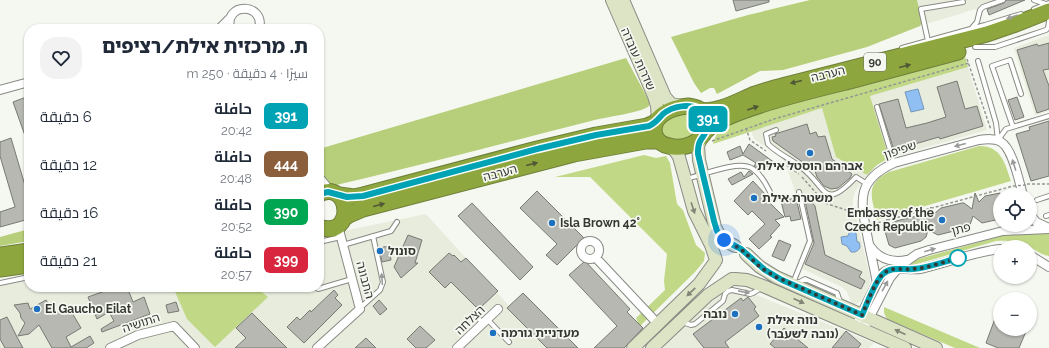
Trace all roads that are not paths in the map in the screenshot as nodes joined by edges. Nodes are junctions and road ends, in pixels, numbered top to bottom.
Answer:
1 (612, 0) edge
2 (622, 0) edge
3 (1003, 0) edge
4 (1034, 0) edge
5 (963, 2) dead end
6 (1048, 6) edge
7 (229, 19) junction
8 (1049, 21) edge
9 (224, 24) edge
10 (230, 24) edge
11 (259, 24) edge
12 (970, 30) junction
13 (928, 41) junction
14 (898, 49) dead end
15 (971, 56) junction
16 (860, 61) dead end
17 (832, 73) junction
18 (24, 83) edge
19 (0, 90) edge
20 (1021, 94) dead end
21 (681, 106) junction
22 (877, 107) dead end
23 (700, 110) junction
24 (1049, 116) edge
25 (657, 121) junction
26 (1013, 127) junction
27 (776, 130) dead end
28 (996, 139) junction
29 (702, 140) junction
30 (665, 144) junction
31 (894, 163) junction
32 (703, 174) junction
33 (685, 180) junction
34 (867, 184) junction
35 (324, 185) edge
36 (1021, 188) edge
37 (799, 192) dead end
38 (330, 194) edge
39 (1049, 196) edge
40 (774, 200) dead end
41 (1037, 200) dead end
42 (397, 222) dead end
43 (1037, 222) edge
44 (324, 228) edge
45 (1049, 228) edge
46 (1037, 230) edge
47 (341, 232) junction
48 (996, 232) edge
49 (373, 236) junction
50 (324, 240) edge
51 (869, 243) junction
52 (736, 246) junction
53 (993, 250) edge
54 (24, 252) edge
55 (746, 254) junction
56 (0, 255) edge
57 (596, 258) dead end
58 (1037, 259) edge
59 (907, 260) junction
60 (715, 261) junction
61 (1049, 266) edge
62 (24, 267) edge
63 (897, 269) junction
64 (3, 276) edge
65 (24, 277) edge
66 (733, 279) junction
67 (352, 280) junction
68 (0, 283) edge
69 (877, 283) junction
70 (793, 285) junction
71 (764, 286) junction
72 (324, 287) edge
73 (360, 309) junction
74 (498, 309) dead end
75 (474, 314) dead end
76 (865, 317) junction
77 (485, 321) junction
78 (679, 321) junction
79 (658, 324) junction
80 (859, 328) junction
81 (509, 342) dead end
82 (110, 348) edge
83 (195, 348) edge
84 (317, 348) edge
85 (457, 348) edge
86 (633, 348) edge
87 (652, 348) edge
88 (904, 348) edge
89 (936, 348) edge

1 - 25 main road, שדרות עובדה
2 - 21 main road, שדרות עובדה
3 - 12 lane
4 - 6 lane
5 - 13 lane
6 -> 12 lane
6 - 17 highway, הערבה / 90
7 - 9 street
7 - 10 street
7 - 11 street
8 - 15 highway, הערבה / 90
12 - 13 lane
13 - 14 lane
15 - 28 lane
29 -> 15 highway, הערבה / 90
16 - 17 lane
17 -> 23 highway, הערבה / 90
18 - 19 street
20 - 26 lane
21 - 23 highway, 90
21 - 25 highway
22 - 31 lane
23 - 29 highway
24 - 26 lane
25 - 30 highway
25 - 38 highway, הערבה
26 - 28 lane
27 - 34 lane
28 -> 31 street, שפיפון
36 -> 28 street
29 - 30 highway, 90
29 - 32 main road
30 - 33 main road
47 -> 30 highway, הערבה / 90
31 - 34 street, שפיפון
32 - 33 lane
32 - 40 lane
32 - 52 main road
33 -> 60 main road
34 - 51 street
35 - 38 street
37 - 70 lane
38 - 47 highway
39 - 41 lane
42 - 49 lane
43 - 45 street
44 - 47 highway
45 - 46 street
47 - 49 lane
47 - 50 lane
47 - 67 street, התבונה
59 -> 48 street, פתן
73 -> 49 lane
51 - 59 street
51 - 69 street
52 - 55 main road
52 - 60 main road
53 - 63 street
54 - 56 highway
55 - 66 main road
55 - 70 main road
57 - 79 street
58 - 61 street
59 - 63 street, פתן
60 - 66 main road
60 -> 79 main road
62 - 64 highway
63 - 69 street, פתן
76 -> 63 street, פתן
64 - 65 lane
64 - 68 lane
66 - 71 main road
66 - 78 main road
67 - 72 lane
67 - 73 street, התבונה
69 - 76 street, פתן
70 - 76 main road
78 -> 71 lane
71 -> 80 main road
73 - 84 street, התבונה
74 - 77 street, הצלחה
75 - 77 lane
76 - 80 street, פתן
89 -> 76 main road
77 - 81 lane
77 - 85 street, הצלחה
78 - 87 main road
79 - 86 main road
80 - 88 main road
82 - 83 street, התושיה

